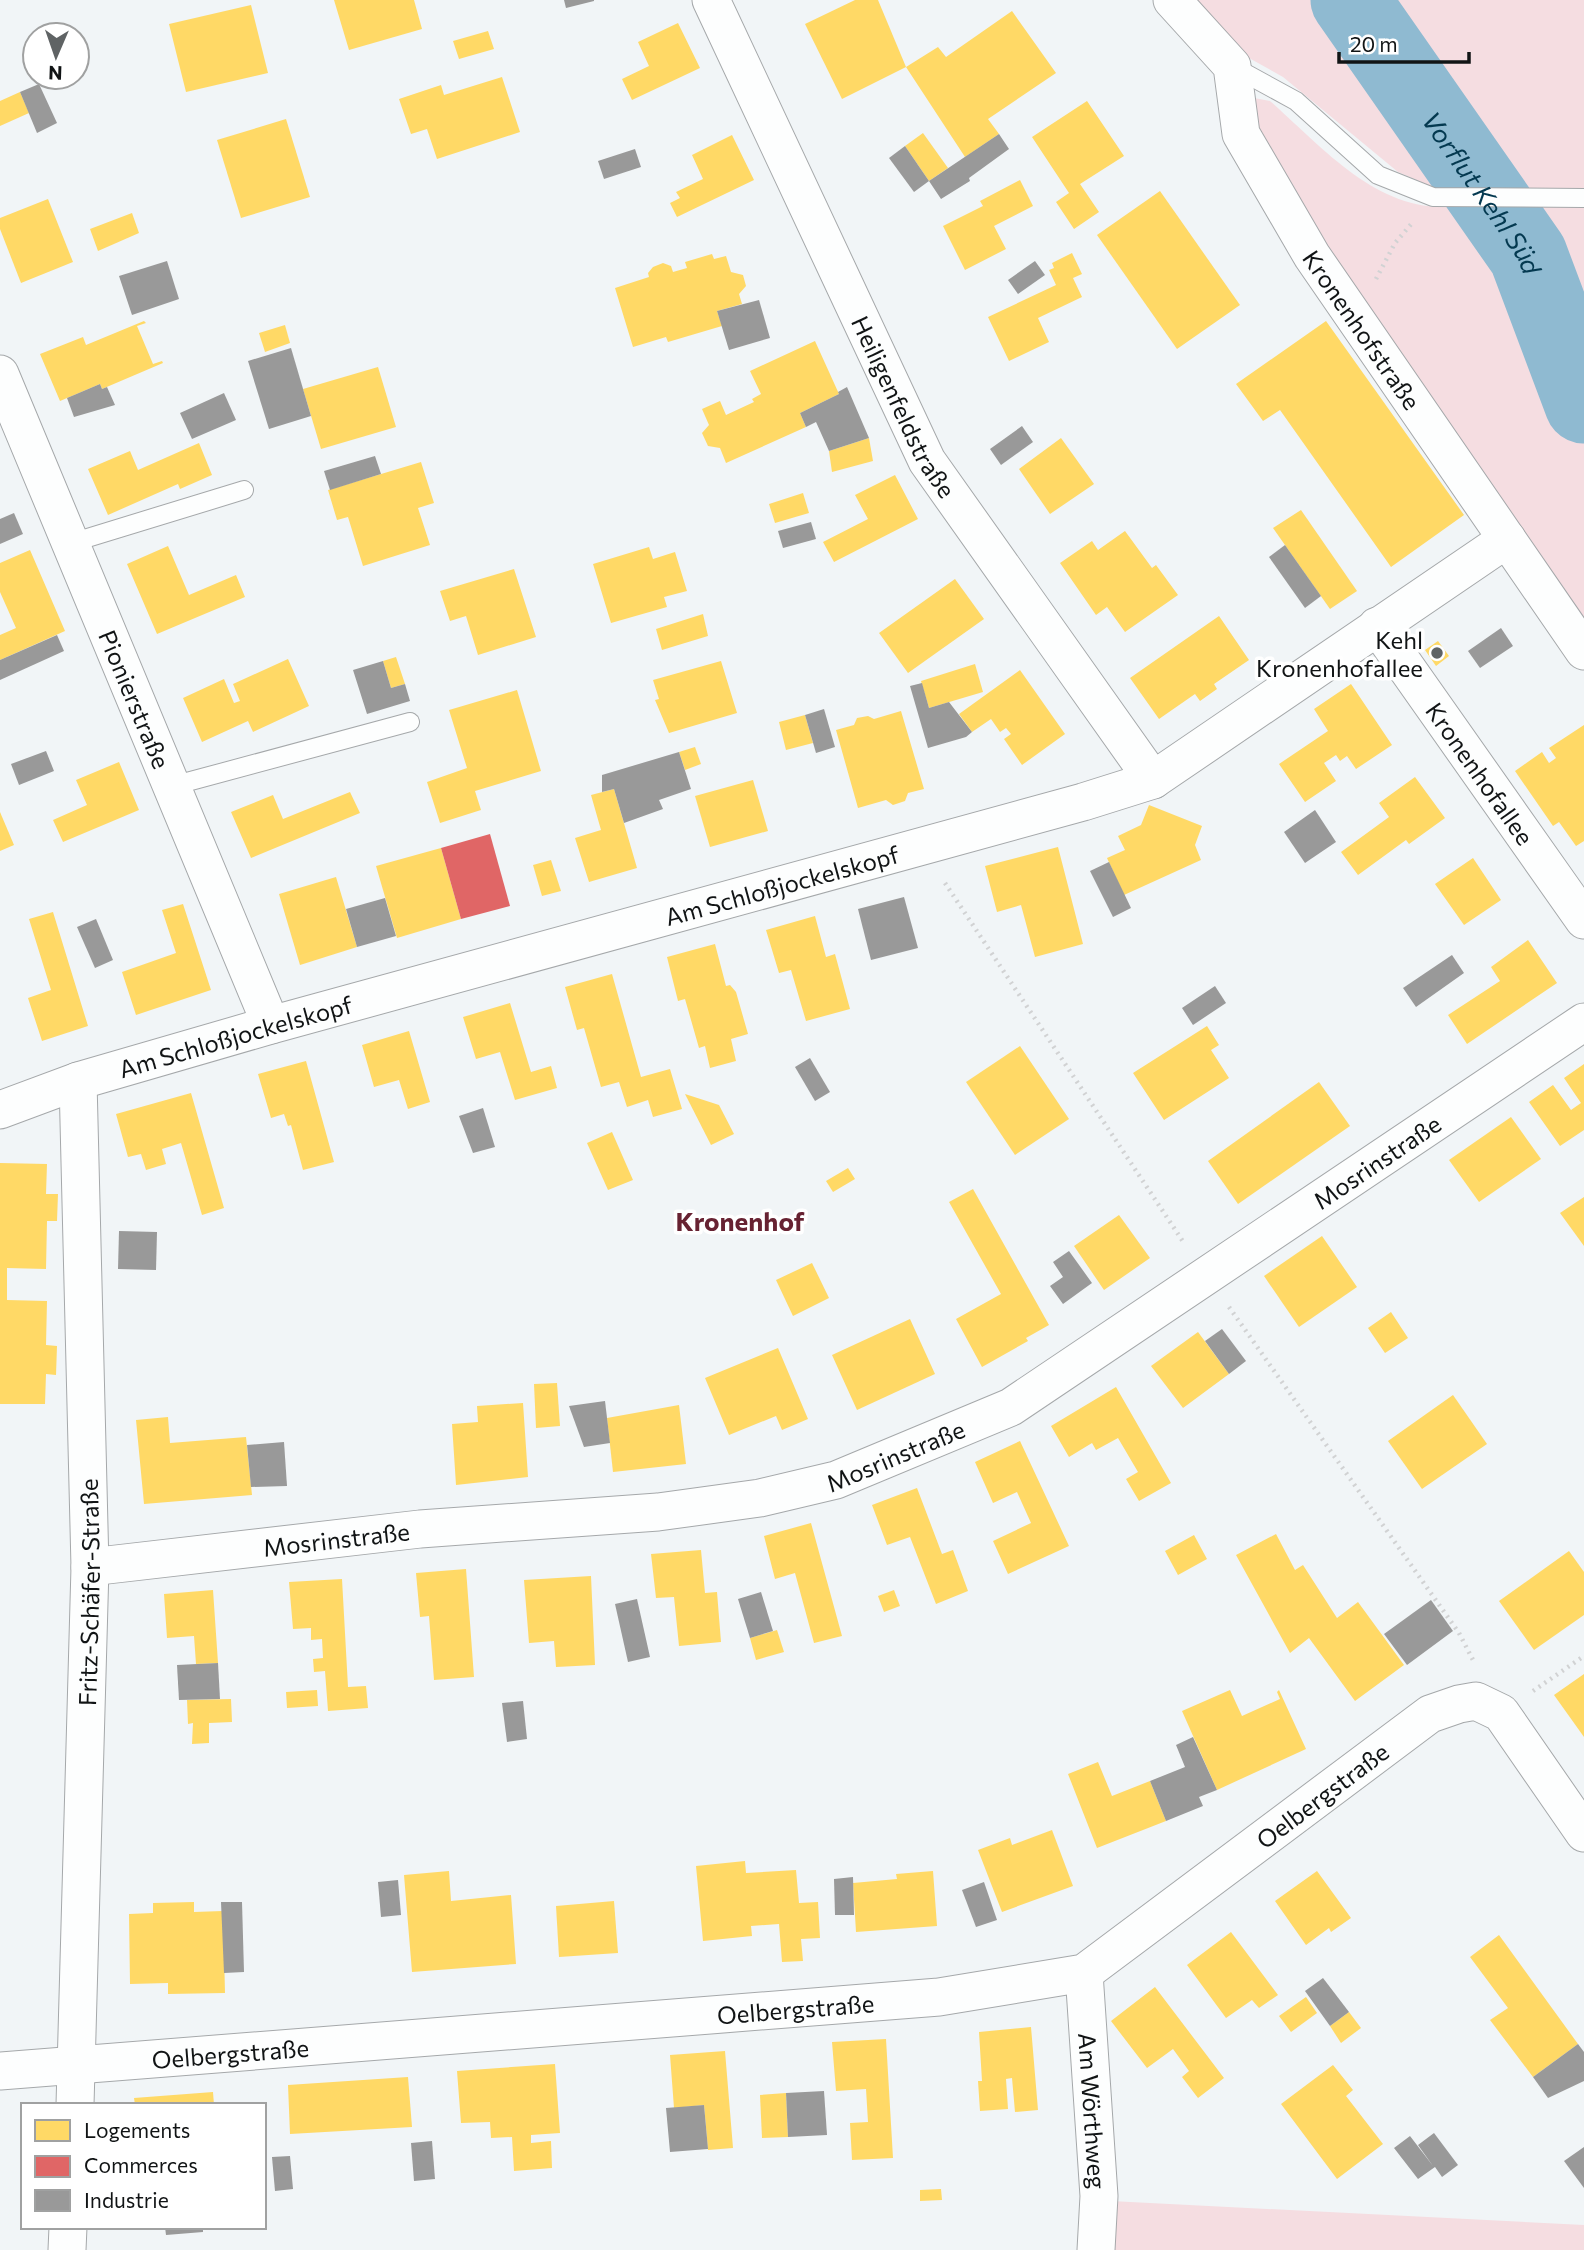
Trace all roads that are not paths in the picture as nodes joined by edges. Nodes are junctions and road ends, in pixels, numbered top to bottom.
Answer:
1 (711, 0) edge
2 (1172, 0) edge
3 (1232, 66) junction
4 (1584, 198) edge
5 (0, 373) edge
6 (244, 489) dead end
7 (1507, 540) junction
8 (71, 543) junction
9 (1377, 626) junction
10 (1584, 651) edge
11 (410, 722) dead end
12 (1153, 780) junction
13 (172, 786) junction
14 (1584, 920) edge
15 (1584, 1022) edge
16 (271, 1025) junction
17 (78, 1081) junction
18 (0, 1110) edge
19 (90, 1567) junction
20 (1584, 1833) edge
21 (1084, 1973) junction
22 (78, 2064) junction
23 (0, 2071) edge
24 (75, 2103) edge
25 (68, 2229) edge
26 (67, 2250) edge
27 (1096, 2250) edge

1 - 12 street, Heiligenfeldstraße
2 - 3 street
3 - 4 lane
3 - 7 street, Kronenhofstraße
5 - 8 street, Pionierstraße
6 - 8 lane
7 - 9 street, Am Schloßjockelskopf
7 - 10 street, Kronenhofstraße
8 - 13 street, Pionierstraße
9 - 12 street, Am Schloßjockelskopf
9 - 14 street, Kronenhofallee
11 - 13 lane
12 - 16 street, Am Schloßjockelskopf
13 - 16 street, Pionierstraße
15 - 19 street, Mosrinstraße
16 - 17 street, Am Schloßjockelskopf
17 - 18 street, Am Schloßjockelskopf
17 - 19 street, Fritz-Schäfer-Straße
19 - 22 street, Fritz-Schäfer-Straße
20 - 21 street, Oelbergstraße
21 - 22 street, Oelbergstraße
21 - 27 street, Am Wörthweg
22 - 23 street, Oelbergstraße
22 - 24 street, Fritz-Schäfer-Straße
25 - 26 street

